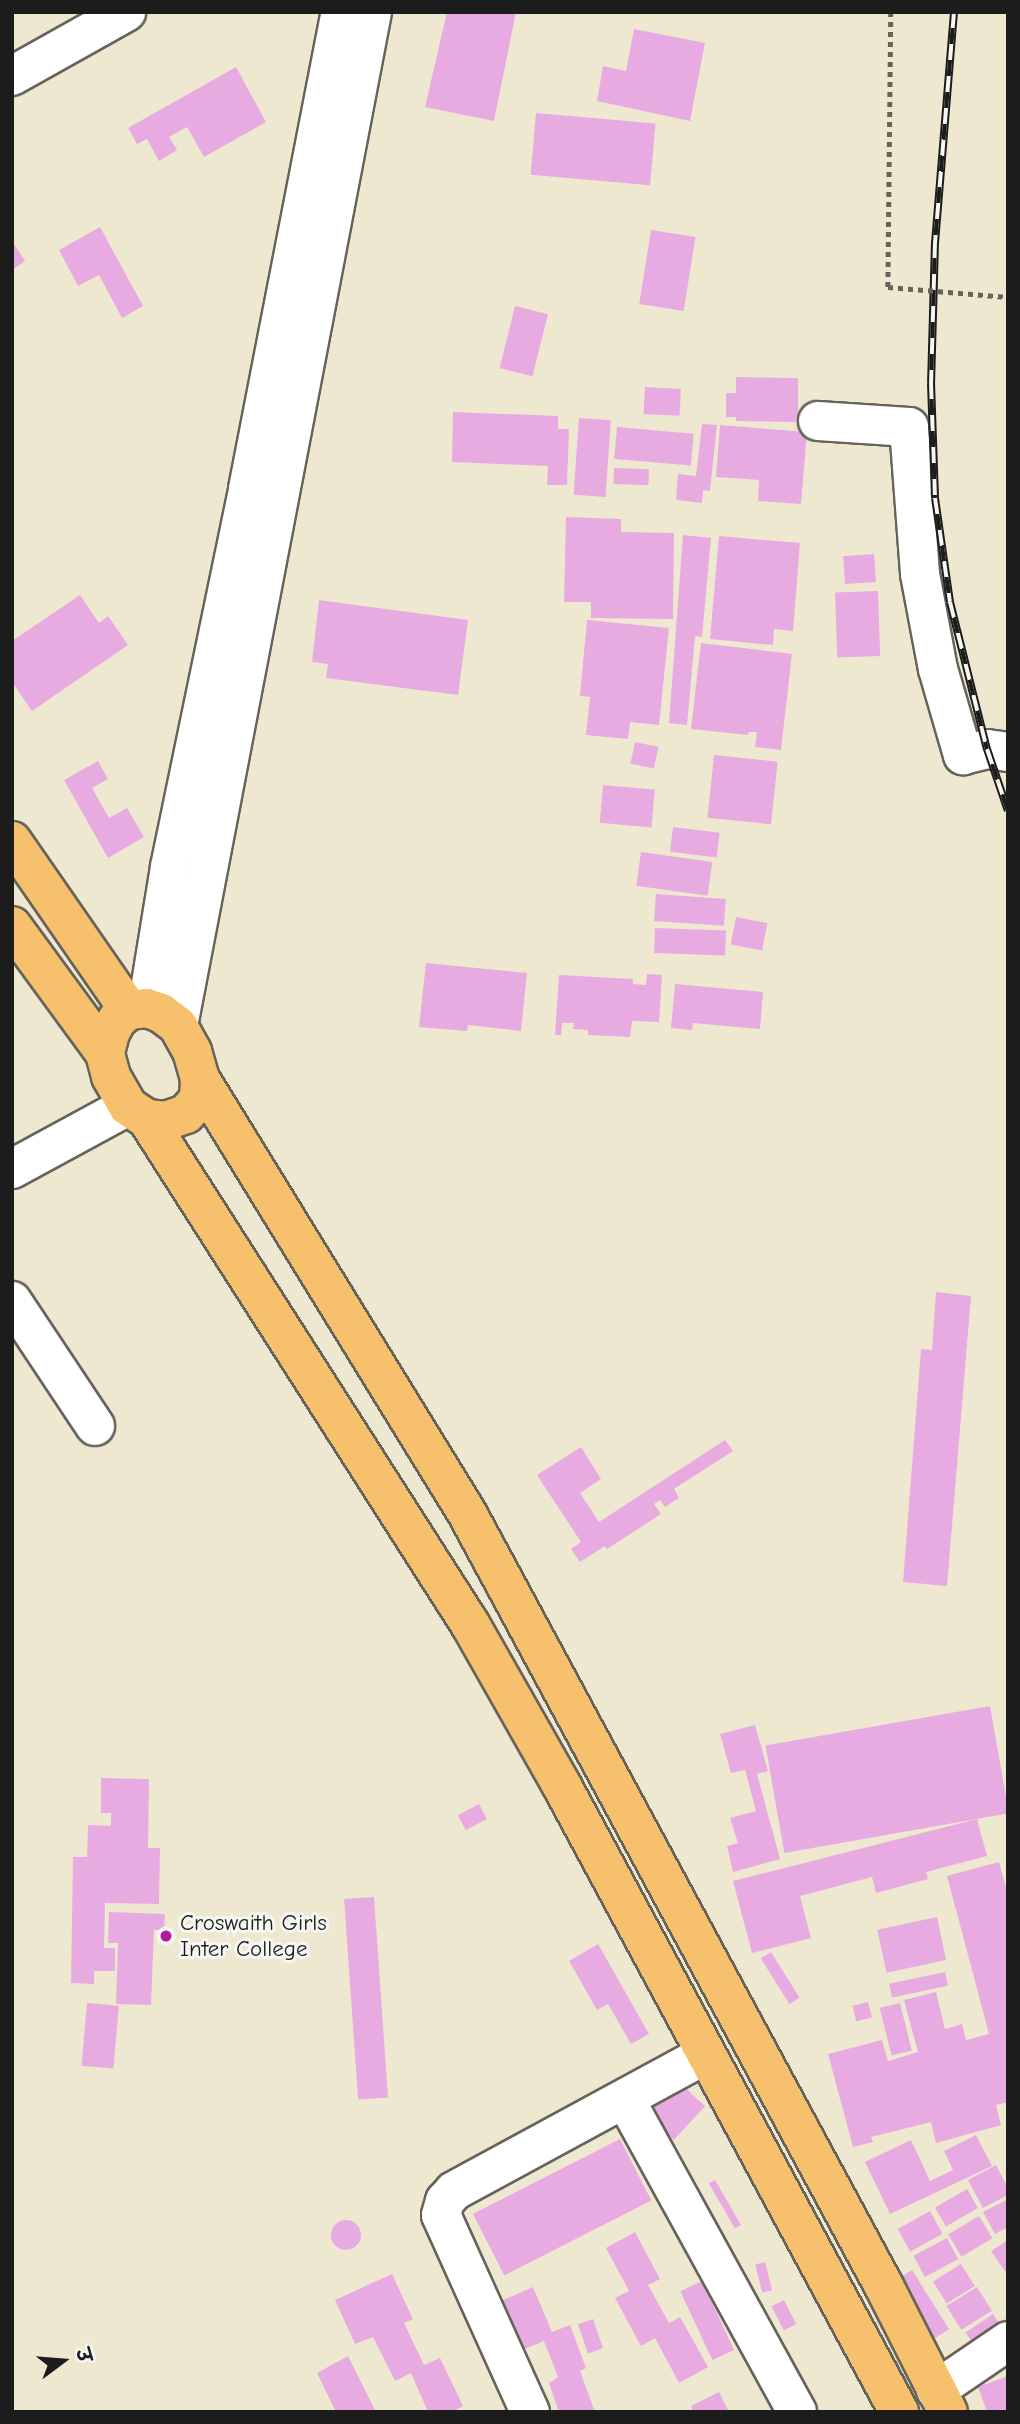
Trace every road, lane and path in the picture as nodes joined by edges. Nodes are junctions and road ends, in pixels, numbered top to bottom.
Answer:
1 (127, 12) edge
2 (341, 12) edge
3 (372, 12) edge
4 (891, 12) edge
5 (12, 76) edge
6 (1008, 297) edge
7 (818, 421) dead end
8 (1008, 752) edge
9 (12, 841) edge
10 (18, 946) edge
11 (151, 1014) junction
12 (105, 1053) junction
13 (200, 1079) junction
14 (138, 1112) junction
15 (12, 1169) edge
16 (12, 1301) edge
17 (95, 1426) dead end
18 (705, 2055) junction
19 (625, 2099) junction
20 (1008, 2341) edge
21 (942, 2401) edge
22 (530, 2412) edge
23 (797, 2412) edge
24 (899, 2412) edge

1 - 5 street
2 - 11 street
3 - 11 street
4 - 6 path, bridge
7 - 8 street
9 - 11 main road
10 - 12 main road
11 - 12 main road
11 - 13 main road
12 - 14 main road
13 - 14 main road
13 - 21 main road
14 - 15 street
14 - 18 main road
16 - 17 street
18 - 19 street
18 - 24 main road
19 - 22 street
19 - 23 street
20 - 21 street

